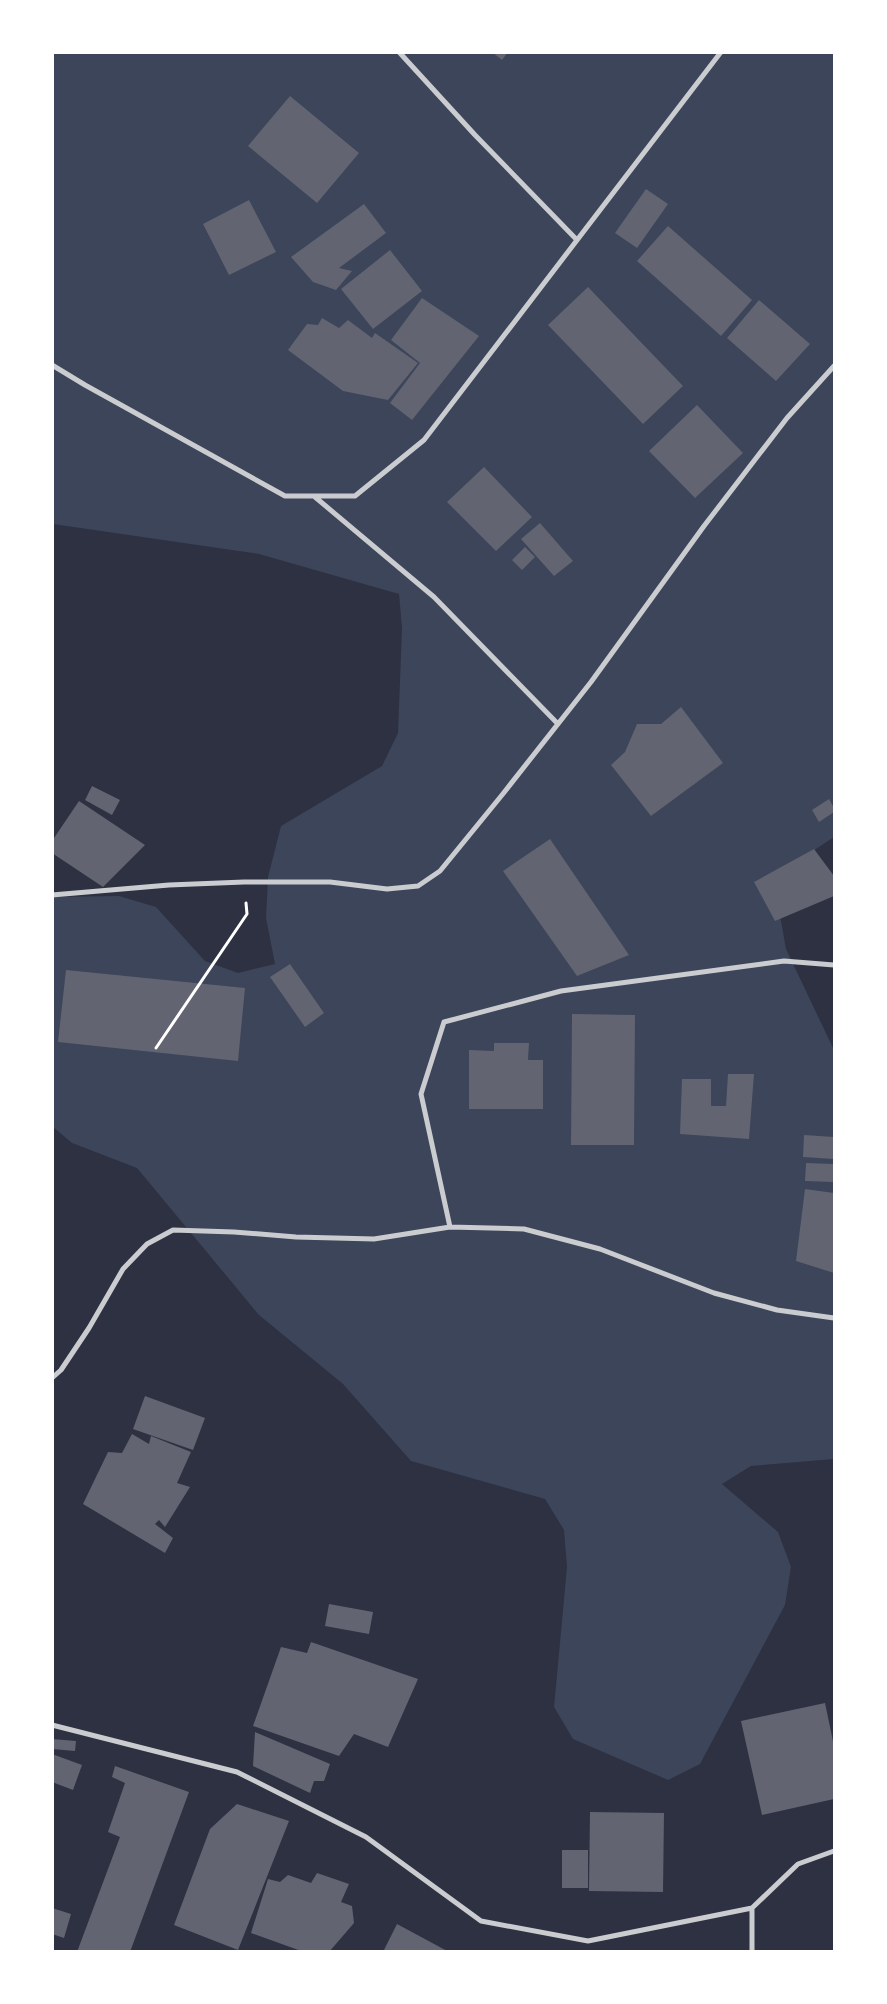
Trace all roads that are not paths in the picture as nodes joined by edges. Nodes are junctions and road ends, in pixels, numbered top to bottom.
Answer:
1 (400, 52) edge
2 (721, 52) edge
3 (577, 240) junction
4 (52, 364) edge
5 (834, 366) edge
6 (314, 496) junction
7 (558, 724) junction
8 (52, 895) edge
9 (834, 965) edge
10 (450, 1227) junction
11 (834, 1318) edge
12 (52, 1378) edge
13 (52, 1725) edge
14 (834, 1851) edge
15 (752, 1908) junction
16 (752, 1952) edge

1 - 3 street
2 - 3 street
3 - 6 street
4 - 6 street
5 - 7 street
6 - 7 street
7 - 8 street
9 - 10 street
10 - 11 street
10 - 12 street
13 - 15 street
14 - 15 street
15 - 16 street

